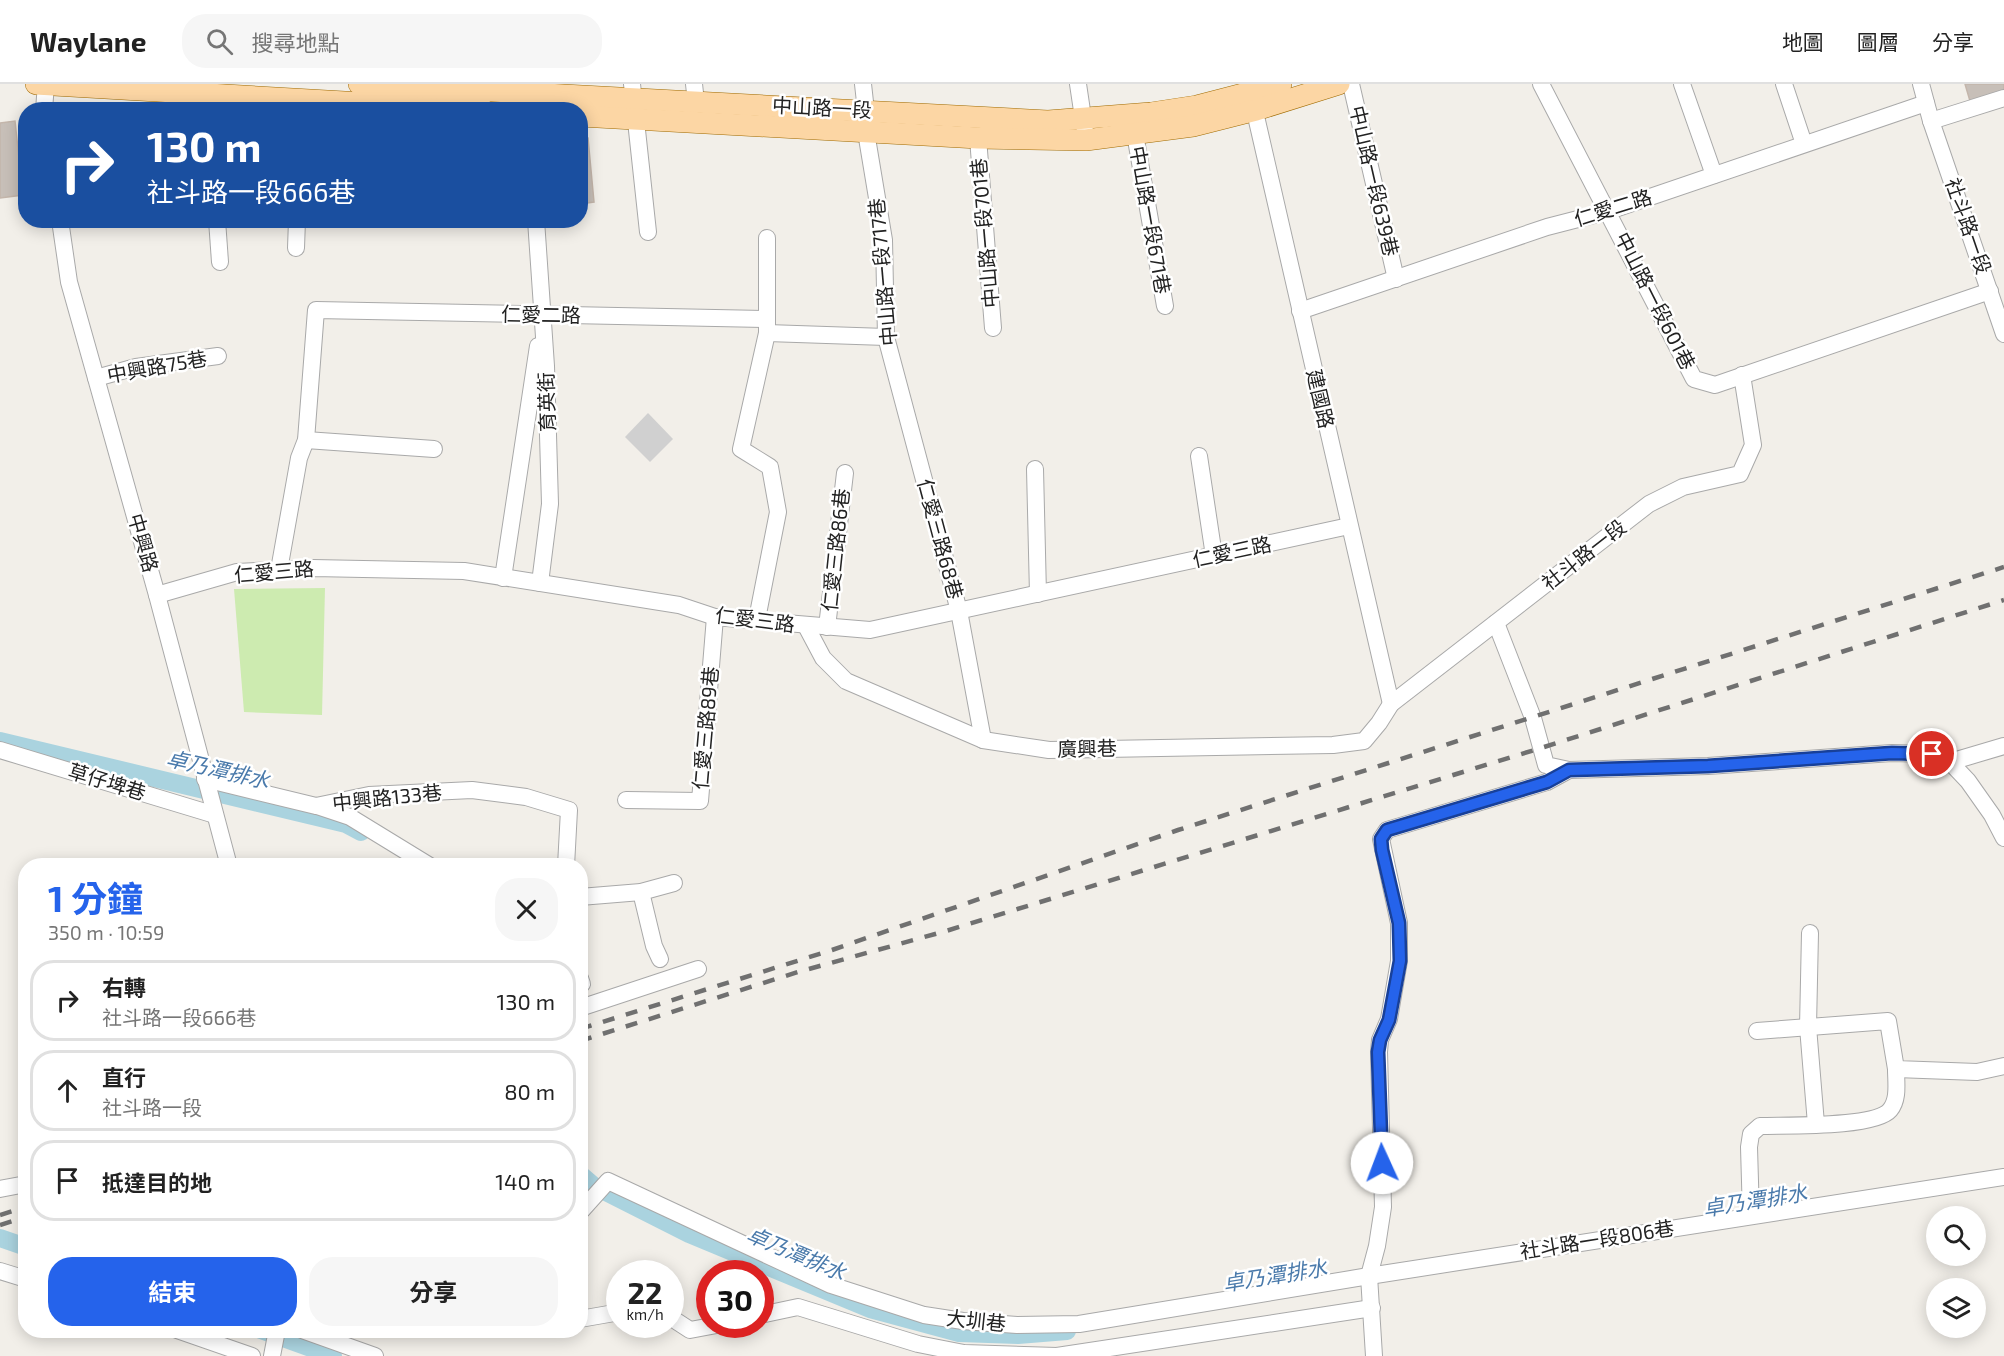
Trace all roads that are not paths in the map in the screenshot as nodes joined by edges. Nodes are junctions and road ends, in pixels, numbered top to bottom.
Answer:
1 (36, 84) edge
2 (46, 84) edge
3 (359, 84) edge
4 (863, 84) edge
5 (1077, 84) edge
6 (1281, 84) edge
7 (1339, 84) edge
8 (1352, 84) edge
9 (1541, 84) edge
10 (1682, 84) edge
11 (1784, 84) edge
12 (1921, 84) edge
13 (695, 93) edge
14 (529, 95) edge
15 (2004, 98) edge
16 (209, 101) edge
17 (45, 102) edge
18 (240, 102) edge
19 (634, 102) edge
20 (1253, 102) junction
21 (1926, 103) junction
22 (866, 111) junction
23 (588, 114) edge
24 (1084, 117) junction
25 (1931, 121) junction
26 (866, 132) junction
27 (1135, 134) junction
28 (978, 138) junction
29 (1086, 140) junction
30 (1804, 144) junction
31 (1714, 175) junction
32 (1609, 211) junction
33 (61, 228) edge
34 (218, 228) edge
35 (297, 228) edge
36 (537, 228) edge
37 (648, 232) dead end
38 (767, 238) dead end
39 (296, 248) dead end
40 (220, 262) dead end
41 (1396, 279) junction
42 (1990, 291) junction
43 (1166, 306) dead end
44 (1300, 311) junction
45 (542, 315) junction
46 (767, 326) junction
47 (993, 328) dead end
48 (2004, 331) edge
49 (886, 337) junction
50 (218, 356) dead end
51 (1742, 375) junction
52 (96, 378) junction
53 (306, 440) junction
54 (434, 449) dead end
55 (1199, 456) dead end
56 (920, 466) joint
57 (1035, 469) dead end
58 (844, 473) dead end
59 (1349, 526) junction
60 (1214, 556) junction
61 (279, 570) junction
62 (503, 578) junction
63 (540, 583) junction
64 (1038, 594) junction
65 (157, 595) junction
66 (959, 611) junction
67 (715, 616) junction
68 (757, 619) junction
69 (1496, 623) junction
70 (806, 626) junction
71 (828, 627) junction
72 (1391, 704) junction
73 (983, 740) junction
74 (2004, 746) edge
75 (0, 750) edge
76 (1950, 762) junction
77 (1569, 770) junction
78 (205, 779) junction
79 (626, 800) dead end
80 (316, 806) junction
81 (215, 815) junction
82 (2004, 838) edge
83 (227, 858) edge
84 (417, 858) edge
85 (566, 858) edge
86 (674, 883) dead end
87 (641, 892) junction
88 (588, 896) edge
89 (1810, 933) dead end
90 (660, 959) dead end
91 (698, 969) dead end
92 (588, 1005) edge
93 (1808, 1027) junction
94 (1757, 1031) dead end
95 (2004, 1066) edge
96 (1896, 1069) junction
97 (1816, 1124) junction
98 (2004, 1177) edge
99 (18, 1186) edge
100 (0, 1189) edge
101 (588, 1203) edge
102 (1751, 1216) junction
103 (0, 1270) edge
104 (18, 1276) edge
105 (1369, 1277) junction
106 (1371, 1303) junction
107 (774, 1313) edge
108 (606, 1315) edge
109 (588, 1318) edge
110 (200, 1338) edge
111 (275, 1338) edge
112 (324, 1338) edge
113 (252, 1356) edge
114 (272, 1356) edge
115 (375, 1356) edge
116 (1374, 1356) edge

1 - 2 main road
2 - 16 main road
2 - 17 street
3 - 14 main road, 中山路一段
4 - 22 street, 中山路一段717巷
5 - 24 street
6 - 20 main road, 中山路一段
7 - 20 main road, 中山路一段
8 - 41 street, 中山路一段639巷
9 - 32 street, 中山路一段601巷
10 - 31 street
11 - 30 street
12 - 21 street, 社斗路一段
13 - 19 main road, 中山路一段
13 - 22 main road, 中山路一段
14 - 19 main road, 中山路一段
15 - 25 street
16 - 18 main road
19 - 23 main road, 中山路一段
19 - 26 main road, 中山路一段
19 - 37 street
20 - 24 main road, 中山路一段
20 - 27 main road, 中山路一段
20 - 44 street, 建國路
21 - 25 street, 社斗路一段
21 - 30 street, 仁愛二路
22 - 24 main road, 中山路一段
22 - 26 street, 中山路一段717巷
24 - 29 street
25 - 42 street, 社斗路一段
26 - 28 main road, 中山路一段
26 - 49 street, 中山路一段717巷
27 - 29 main road, 中山路一段
27 - 43 street, 中山路一段671巷
28 - 29 main road, 中山路一段
28 - 47 street, 中山路一段701巷
30 - 31 street, 仁愛二路
31 - 32 street, 仁愛二路
32 - 41 street, 仁愛二路
32 - 51 street, 中山路一段601巷
33 - 52 street, 中興路
34 - 40 street
35 - 39 street
36 - 45 street, 育英街
38 - 46 street
41 - 44 street, 仁愛二路
42 - 48 street
42 - 51 street, 社斗路一段
44 - 59 street, 建國路
45 - 46 street, 仁愛二路
45 - 53 street, 仁愛二路
45 - 62 street
45 - 63 street, 育英街
46 - 49 street, 仁愛二路
46 - 68 street
49 - 56 street, 中山路一段717巷
50 - 52 street, 中興路75巷
51 - 69 street, 社斗路一段
52 - 65 street, 中興路
53 - 54 street
53 - 61 street
55 - 60 street
56 - 66 street, 仁愛三路68巷
57 - 64 street
58 - 71 street, 仁愛三路86巷
59 - 60 street, 仁愛三路
59 - 72 street, 建國路
60 - 64 street, 仁愛三路
61 - 62 street, 仁愛三路
61 - 65 street, 仁愛三路
62 - 63 street, 仁愛三路
63 - 67 street, 仁愛三路
64 - 66 street, 仁愛三路
65 - 78 street, 中興路
66 - 71 street, 仁愛三路
66 - 73 street, 仁愛三路68巷
67 - 68 street, 仁愛三路
67 - 79 street, 仁愛三路89巷
68 - 70 street, 仁愛三路
69 - 72 street, 廣興巷
69 - 77 street
70 - 71 street, 仁愛三路
70 - 73 street, 廣興巷
72 - 73 street, 廣興巷
74 - 76 street
75 - 81 street, 草仔埤巷
76 - 77 street
76 - 82 street
77 - 105 street
78 - 80 street, 中興路133巷
78 - 81 street, 中興路
80 - 84 street
80 - 85 street, 中興路133巷
81 - 83 street, 中興路
86 - 87 street
87 - 88 street
87 - 90 street
89 - 93 street
91 - 92 street
93 - 94 street
93 - 96 street
93 - 97 street
95 - 96 street
96 - 97 street
97 - 102 street
98 - 102 street, 社斗路一段806巷
99 - 100 street
101 - 105 street, 大圳巷
102 - 105 street, 社斗路一段806巷
103 - 104 street
105 - 106 street
106 - 107 street, 大圳巷
106 - 116 street
108 - 109 street
110 - 113 street
111 - 114 street
112 - 115 street

